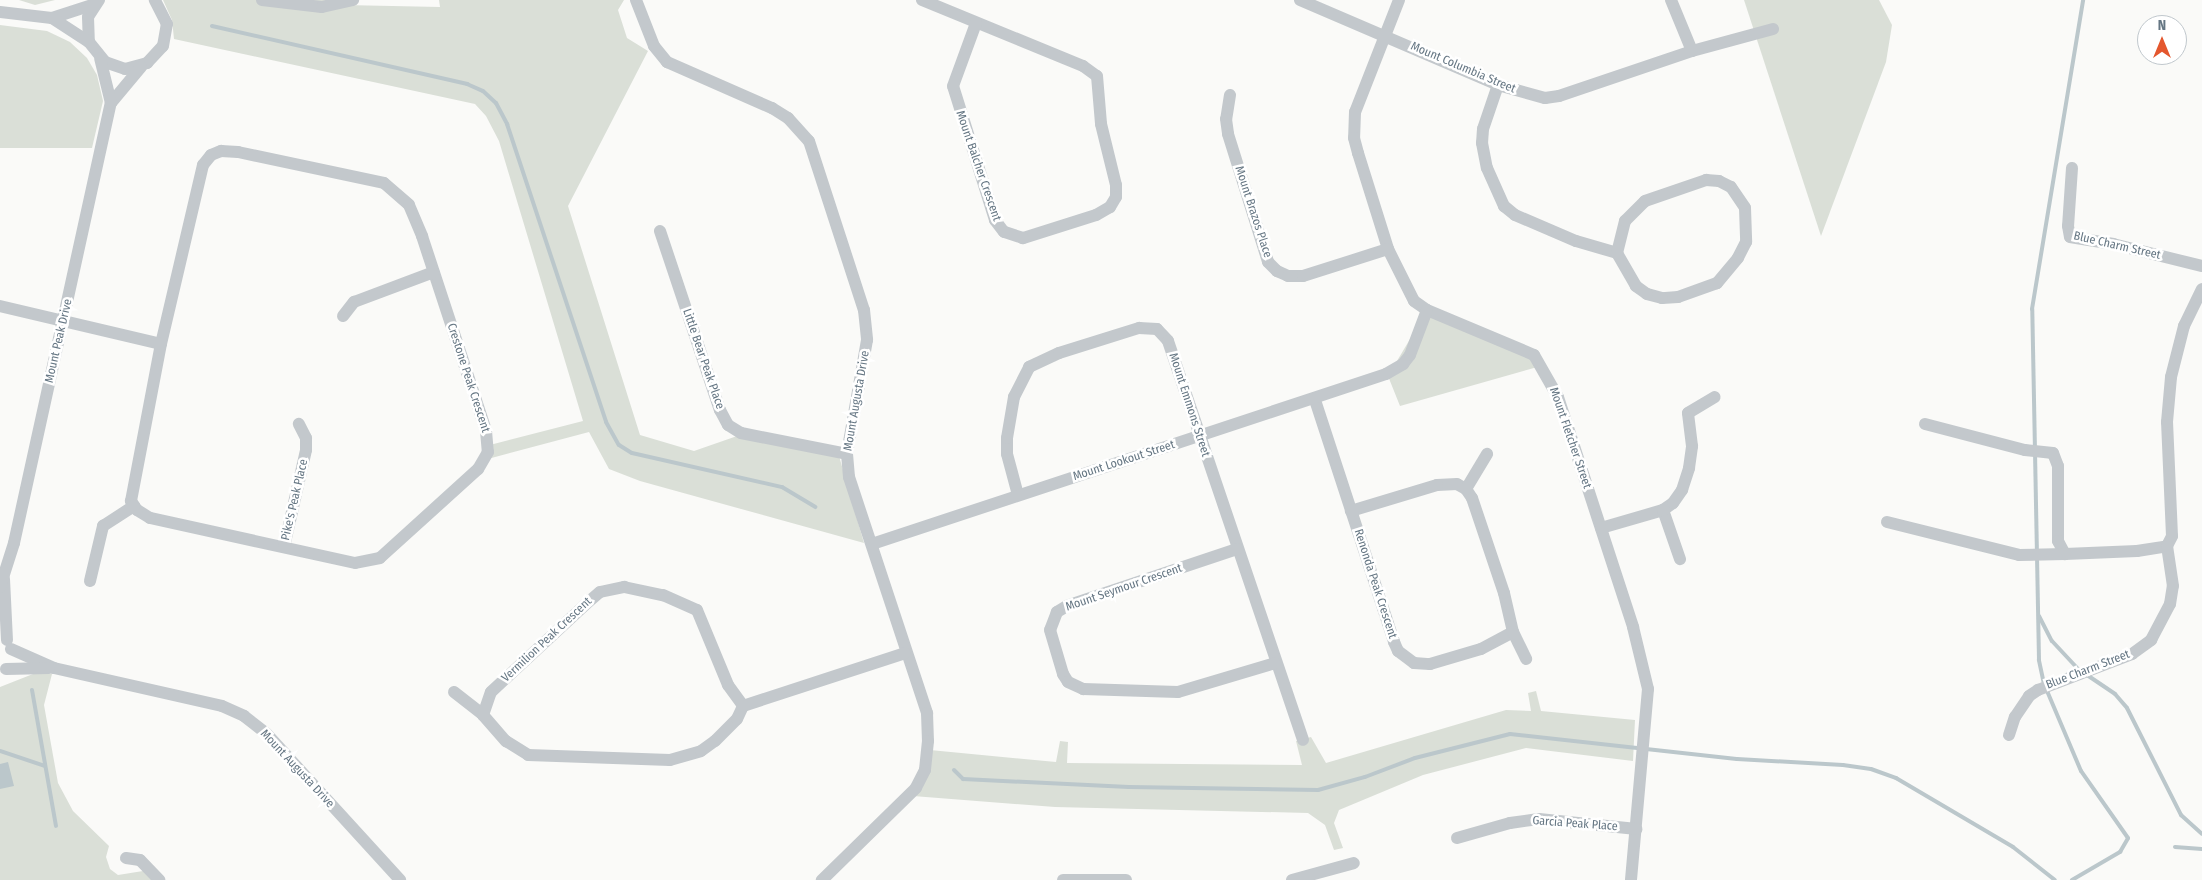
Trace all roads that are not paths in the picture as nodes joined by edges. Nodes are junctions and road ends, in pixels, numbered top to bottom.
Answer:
1 (155, 0) edge
2 (262, 0) edge
3 (353, 0) edge
4 (636, 0) edge
5 (922, 0) edge
6 (1300, 0) edge
7 (1399, 0) edge
8 (1671, 0) edge
9 (97, 2) edge
10 (0, 12) edge
11 (52, 18) junction
12 (976, 23) junction
13 (1773, 29) dead end
14 (1385, 35) junction
15 (89, 42) junction
16 (1692, 51) junction
17 (100, 58) junction
18 (140, 67) junction
19 (1498, 85) junction
20 (1230, 95) dead end
21 (111, 103) junction
22 (2072, 168) dead end
23 (660, 231) dead end
24 (1388, 249) junction
25 (1617, 253) junction
26 (2202, 266) edge
27 (434, 272) junction
28 (2202, 289) edge
29 (0, 306) edge
30 (1427, 310) junction
31 (343, 316) dead end
32 (64, 320) junction
33 (161, 344) junction
34 (1715, 397) dead end
35 (1315, 400) junction
36 (299, 424) dead end
37 (1925, 424) dead end
38 (1199, 437) junction
39 (846, 454) junction
40 (1487, 454) dead end
41 (1466, 489) junction
42 (1018, 495) junction
43 (134, 506) junction
44 (1663, 510) junction
45 (1351, 512) junction
46 (1887, 522) dead end
47 (1601, 528) junction
48 (872, 544) junction
49 (2167, 546) junction
50 (284, 547) junction
51 (1238, 549) junction
52 (2065, 554) junction
53 (1680, 559) dead end
54 (90, 581) dead end
55 (2, 583) edge
56 (1513, 632) junction
57 (6, 641) edge
58 (905, 653) junction
59 (1526, 659) dead end
60 (1275, 663) junction
61 (54, 668) junction
62 (3, 671) edge
63 (454, 692) dead end
64 (743, 706) junction
65 (483, 715) junction
66 (2010, 735) dead end
67 (1303, 740) dead end
68 (1636, 829) junction
69 (1457, 838) dead end
70 (126, 858) dead end
71 (1354, 863) dead end
72 (828, 878) edge
73 (159, 880) edge
74 (400, 880) edge
75 (1063, 880) edge
76 (1126, 880) edge
77 (1292, 880) edge
78 (1631, 880) edge

1 - 18 street, Mount Peak Drive
2 - 3 street
4 - 39 street, Mount Augusta Drive
5 - 12 street, Mount Balcher Crescent
6 - 14 street, Mount Columbia Street
7 - 14 street, Mount Fletcher Street
8 - 16 street
9 - 11 street
9 - 15 street
10 - 11 street
11 - 15 street
12 - 12 street, Mount Balcher Crescent
13 - 16 street, Mount Columbia Street
14 - 19 street, Mount Columbia Street
14 - 24 street, Mount Fletcher Street
15 - 17 street, Mount Peak Drive
16 - 19 street, Mount Columbia Street
17 - 18 street
17 - 21 street, Mount Peak Drive
18 - 21 street, Mount Peak Drive
19 - 25 street
20 - 24 street, Mount Brazos Place
21 - 32 street, Mount Peak Drive
22 - 26 street, Blue Charm Street
23 - 39 street, Little Bear Peak Place
24 - 30 street, Mount Fletcher Street
25 - 25 street
27 - 31 street
27 - 33 street, Crestone Peak Crescent
27 - 50 street, Crestone Peak Crescent
28 - 49 street, Blue Charm Street
29 - 32 street
30 - 35 street, Mount Lookout Street
30 - 47 street, Mount Fletcher Street
32 - 33 street
32 - 55 street, Mount Peak Drive
33 - 43 street, Crestone Peak Crescent
34 - 44 street
35 - 38 street, Mount Lookout Street
35 - 45 street, Renonda Peak Crescent
36 - 50 street, Pike's Peak Place
37 - 52 street
38 - 42 street, Mount Lookout Street
38 - 42 street, Mount Emmons Street
38 - 51 street, Mount Emmons Street
39 - 48 street, Mount Augusta Drive
40 - 41 street
41 - 45 street
41 - 56 street
42 - 48 street, Mount Lookout Street
43 - 50 street, Crestone Peak Crescent
43 - 54 street
44 - 47 street
44 - 53 street
45 - 56 street, Renonda Peak Crescent
46 - 52 street
47 - 68 street, Mount Fletcher Street
48 - 58 street, Mount Augusta Drive
49 - 52 street
49 - 66 street, Blue Charm Street
51 - 60 street, Mount Emmons Street
51 - 60 street, Mount Seymour Crescent
55 - 57 street, Mount Peak Drive
56 - 59 street
57 - 61 street, Mount Augusta Drive
57 - 62 street, Mount Peak Drive
58 - 64 street
58 - 72 street, Mount Augusta Drive
60 - 67 street, Mount Emmons Street
61 - 62 street, Mount Augusta Drive
61 - 74 street, Mount Augusta Drive
63 - 65 street
64 - 65 street
64 - 65 street, Vermilion Peak Crescent
68 - 69 street, Garcia Peak Place
68 - 78 street, Mount Fletcher Street
70 - 73 street
71 - 77 street
75 - 76 street

